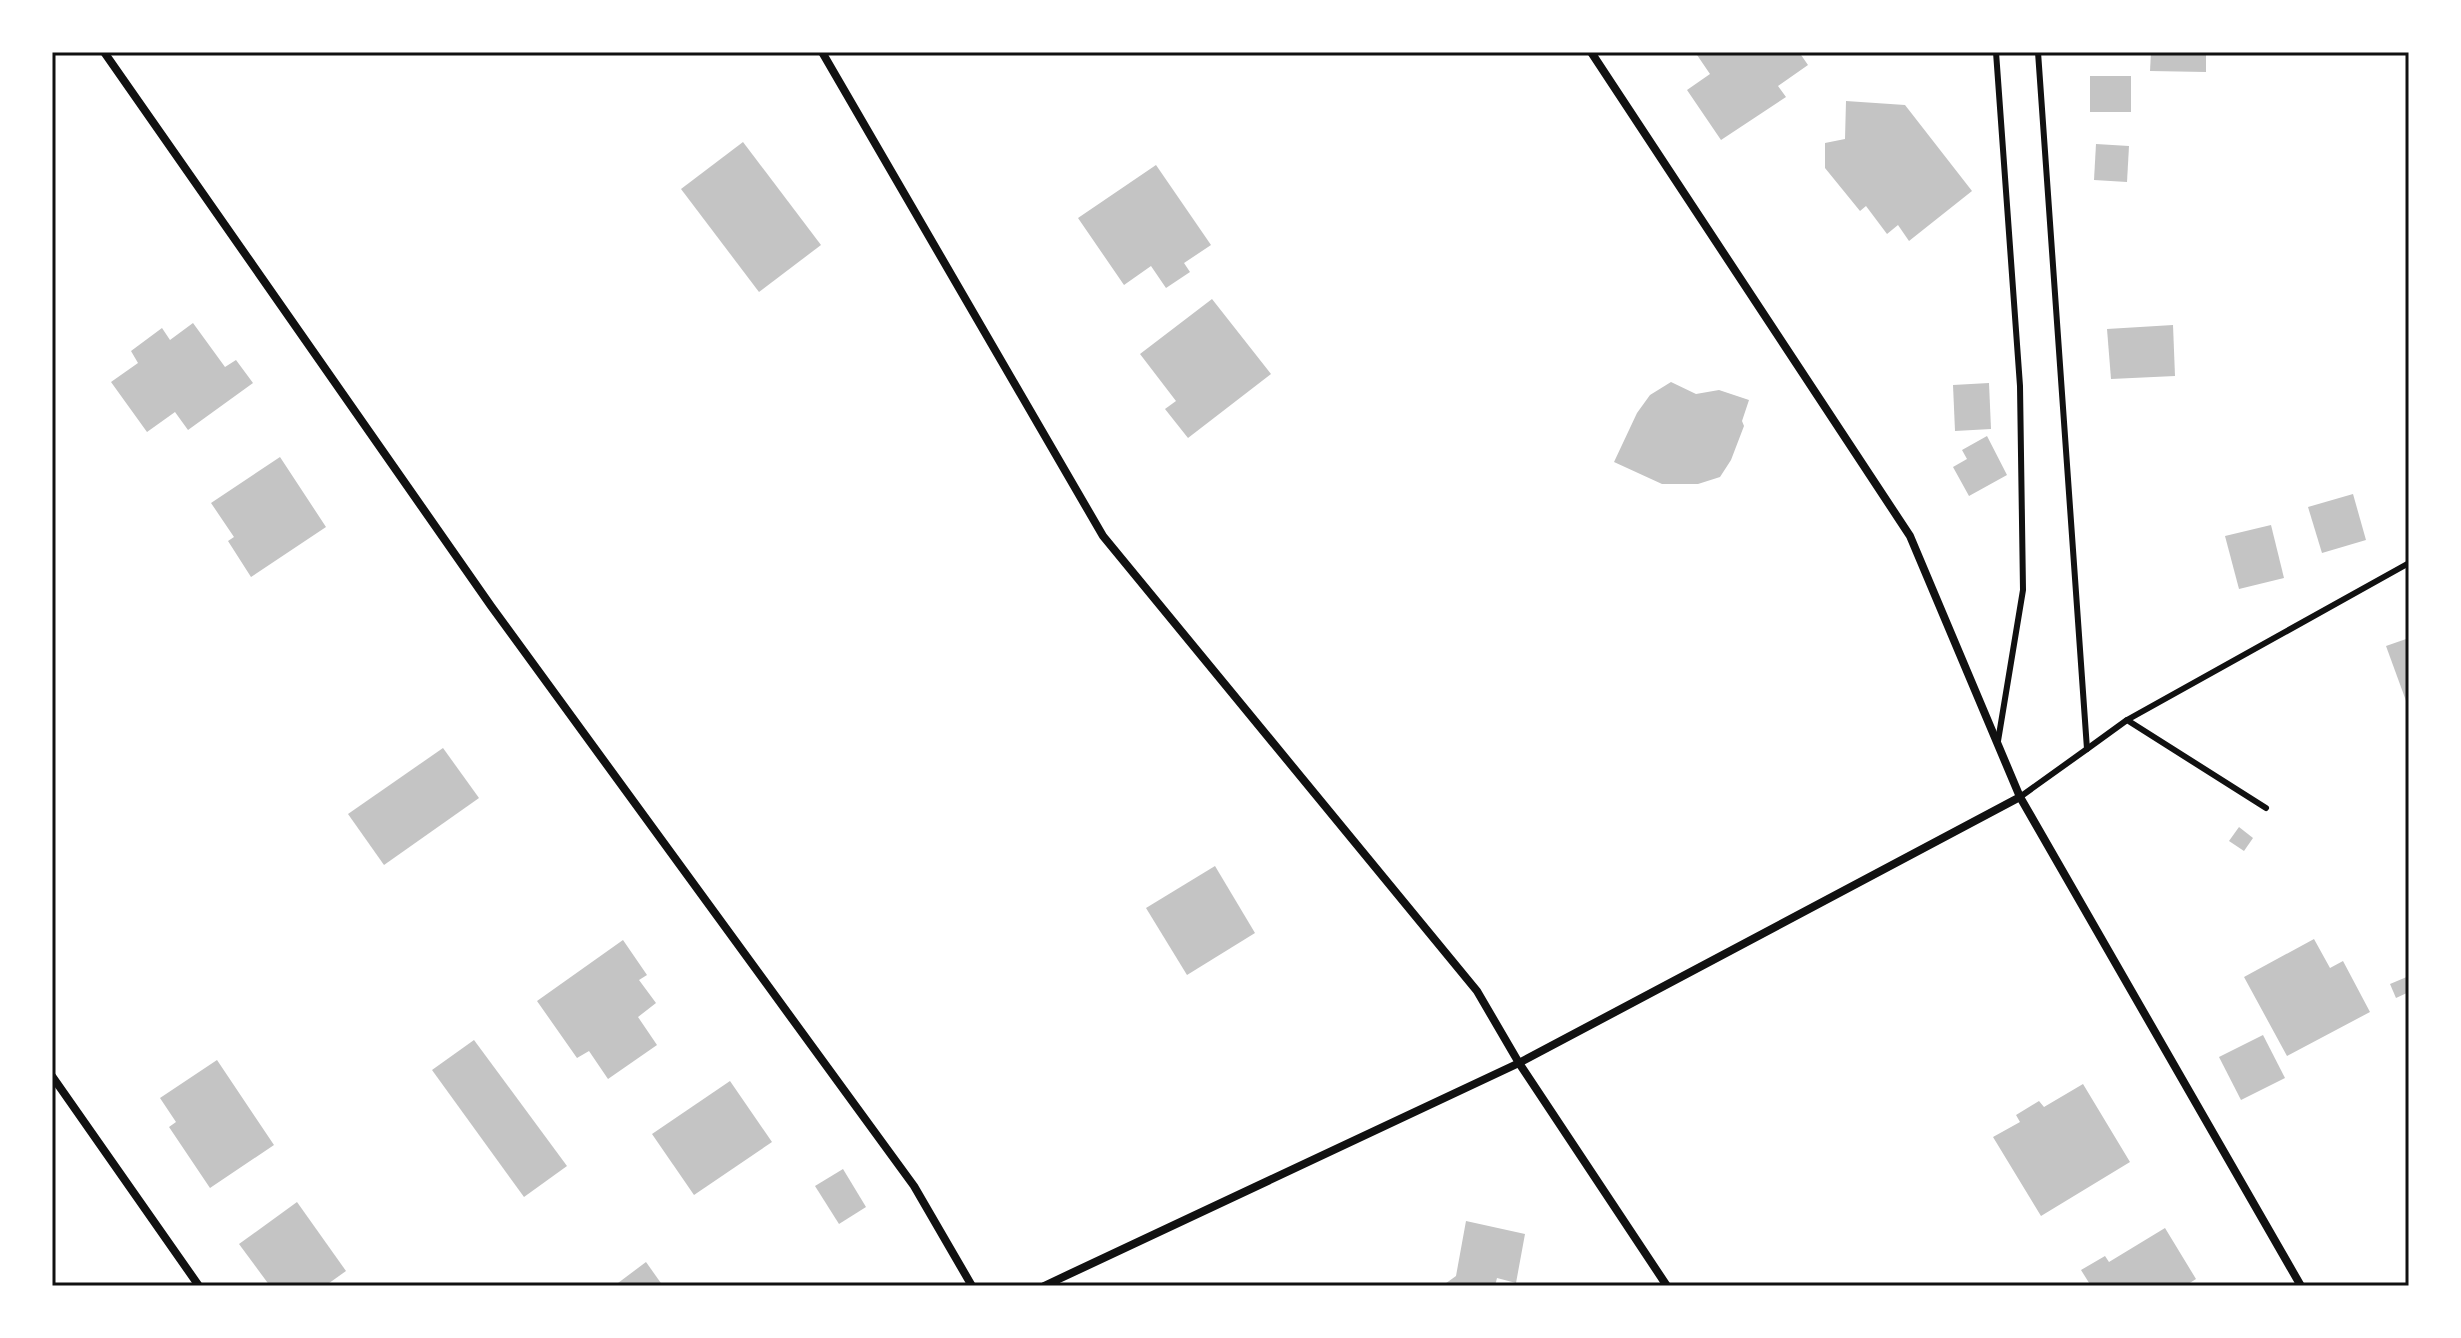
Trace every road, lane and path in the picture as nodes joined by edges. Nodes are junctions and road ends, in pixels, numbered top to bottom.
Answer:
1 (104, 52) edge
2 (822, 52) edge
3 (1591, 52) edge
4 (1996, 52) edge
5 (2038, 52) edge
6 (2409, 563) edge
7 (2127, 720) junction
8 (1997, 744) junction
9 (2087, 749) junction
10 (2020, 797) junction
11 (2266, 808) dead end
12 (1519, 1063) junction
13 (52, 1076) edge
14 (199, 1286) edge
15 (972, 1286) edge
16 (1044, 1286) edge
17 (1667, 1286) edge
18 (2301, 1286) edge

1 - 15 street
2 - 12 street
3 - 8 street
4 - 8 lane
5 - 9 lane
6 - 7 lane
7 - 9 lane
7 - 11 lane
8 - 10 street
9 - 10 lane
10 - 12 street
10 - 18 street
12 - 16 street
12 - 17 street
13 - 14 street

